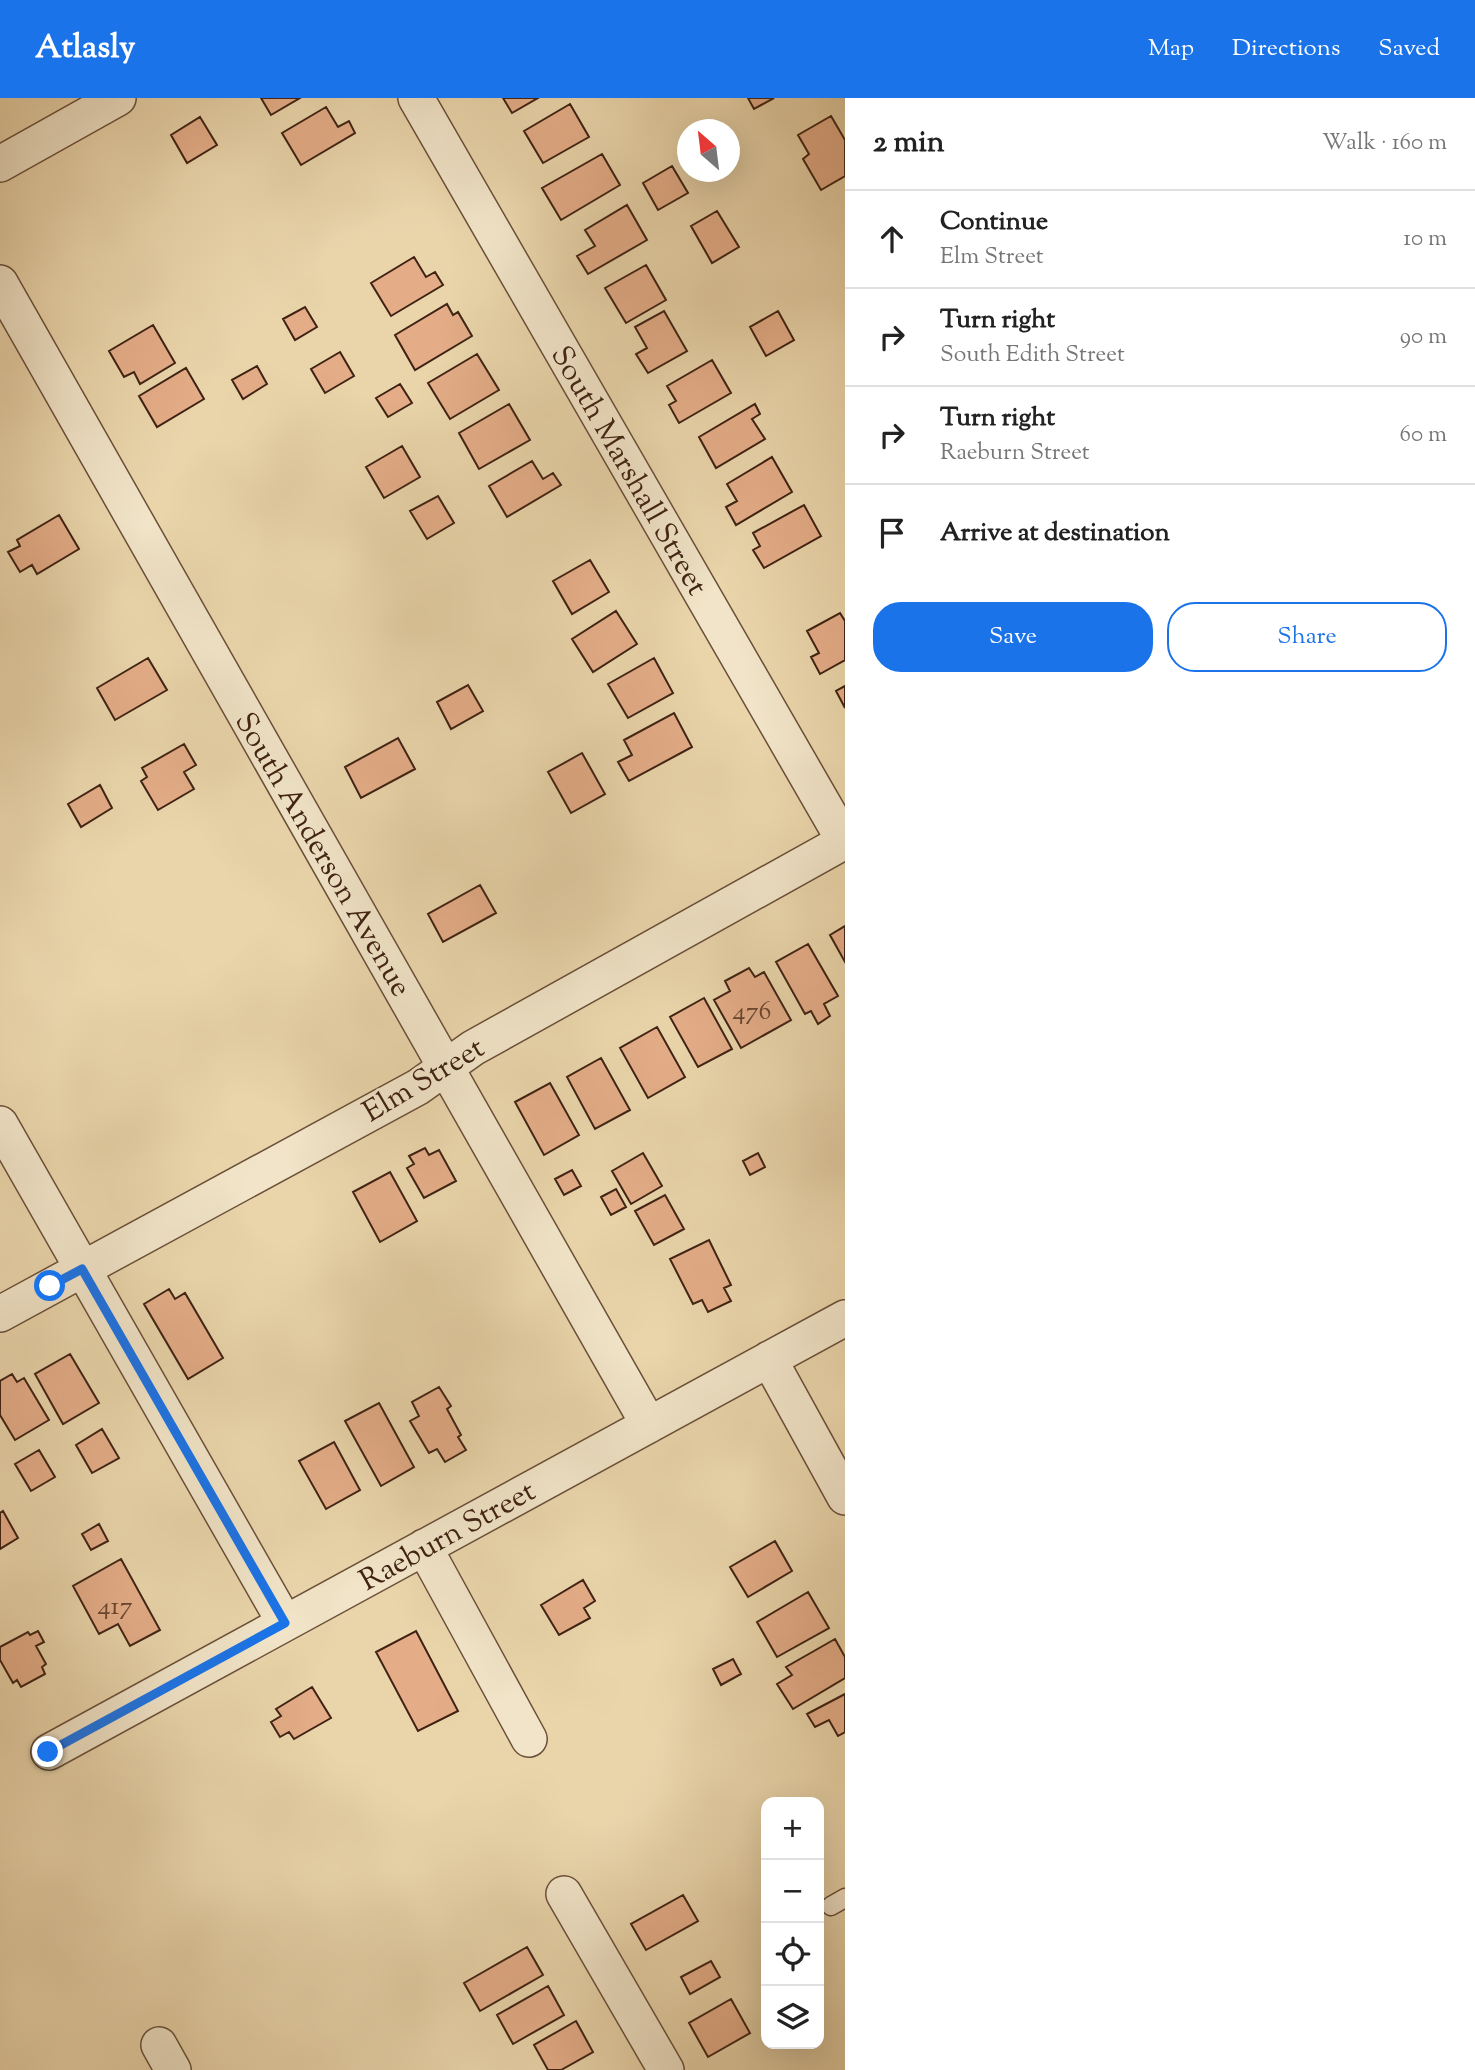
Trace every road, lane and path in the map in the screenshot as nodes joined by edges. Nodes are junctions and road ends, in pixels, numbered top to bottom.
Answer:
1 (118, 98) edge
2 (416, 98) edge
3 (0, 164) edge
4 (0, 283) edge
5 (845, 841) edge
6 (446, 1068) junction
7 (0, 1124) edge
8 (82, 1269) junction
9 (0, 1314) edge
10 (845, 1318) edge
11 (769, 1359) junction
12 (649, 1425) junction
13 (845, 1497) edge
14 (424, 1547) junction
15 (285, 1623) junction
16 (529, 1739) dead end
17 (48, 1752) dead end
18 (564, 1894) dead end
19 (666, 2070) edge

1 - 3 street
2 - 5 street, South Marshall Street
4 - 6 street, South Anderson Avenue
5 - 6 street, Elm Street
6 - 8 street, Elm Street
6 - 12 street, South Anderson Avenue
7 - 8 street
8 - 9 street, Elm Street
8 - 15 street
10 - 11 street, Raeburn Street
11 - 12 street, Raeburn Street
11 - 13 street
12 - 14 street, Raeburn Street
14 - 15 street, Raeburn Street
14 - 16 street
15 - 17 street, Raeburn Street
18 - 19 street

